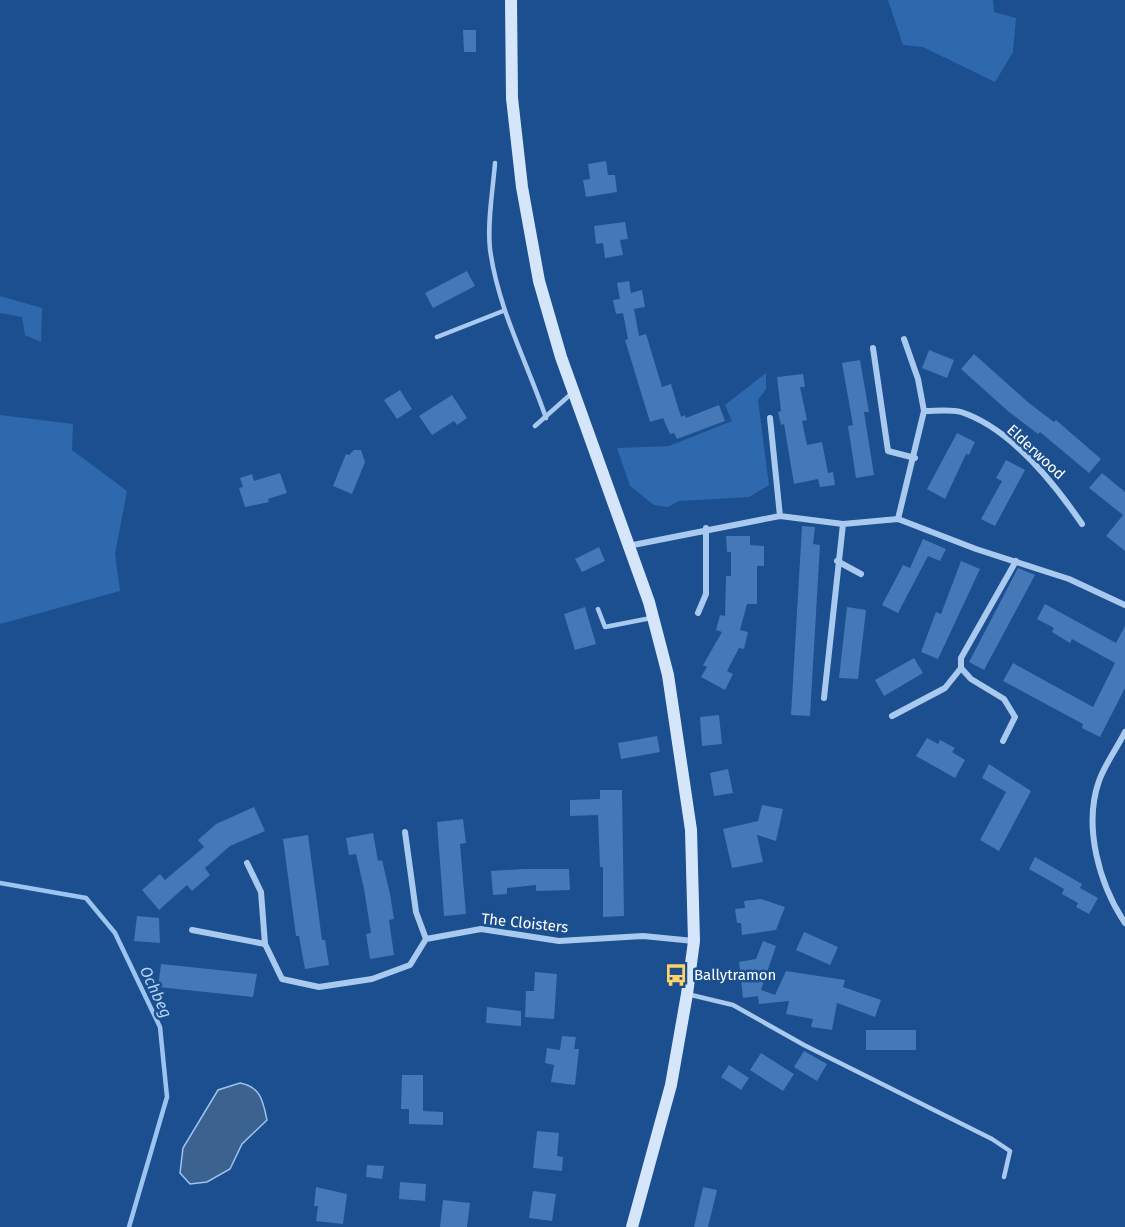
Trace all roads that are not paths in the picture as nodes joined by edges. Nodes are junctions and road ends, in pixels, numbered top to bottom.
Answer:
1 (511, 0) edge
2 (495, 163) dead end
3 (503, 311) junction
4 (437, 337) dead end
5 (904, 339) dead end
6 (873, 348) dead end
7 (573, 392) junction
8 (924, 411) junction
9 (546, 418) junction
10 (770, 418) dead end
11 (535, 426) dead end
12 (915, 458) junction
13 (780, 516) junction
14 (898, 519) junction
15 (843, 524) junction
16 (1082, 524) dead end
17 (706, 528) junction
18 (628, 546) junction
19 (837, 561) junction
20 (1016, 561) junction
21 (861, 574) dead end
22 (1125, 605) edge
23 (598, 609) dead end
24 (698, 613) dead end
25 (653, 617) junction
26 (961, 668) junction
27 (824, 698) dead end
28 (892, 716) dead end
29 (1125, 732) edge
30 (1004, 741) dead end
31 (405, 832) dead end
32 (247, 863) dead end
33 (1125, 922) edge
34 (192, 930) dead end
35 (426, 939) junction
36 (694, 941) junction
37 (265, 944) junction
38 (687, 994) junction
39 (1004, 1177) dead end
40 (632, 1227) edge

1 - 7 main road
2 - 3 lane
3 - 4 lane
3 - 9 lane
5 - 8 street
6 - 12 street
7 - 9 lane
7 - 18 main road
8 - 12 street
8 - 16 street, Elderwood
9 - 11 lane
10 - 13 street
12 - 14 street
13 - 15 street
13 - 17 street
14 - 15 street
14 - 20 street
15 - 19 street
17 - 18 street
17 - 24 street
18 - 25 main road
19 - 21 street
19 - 27 street
20 - 22 street
20 - 26 street
23 - 25 lane
25 - 36 main road
26 - 28 street
26 - 30 street
29 - 33 street
31 - 35 street
32 - 37 street
34 - 37 street
35 - 36 street, The Cloisters
35 - 37 street
36 - 38 main road
38 - 39 lane
38 - 40 main road

